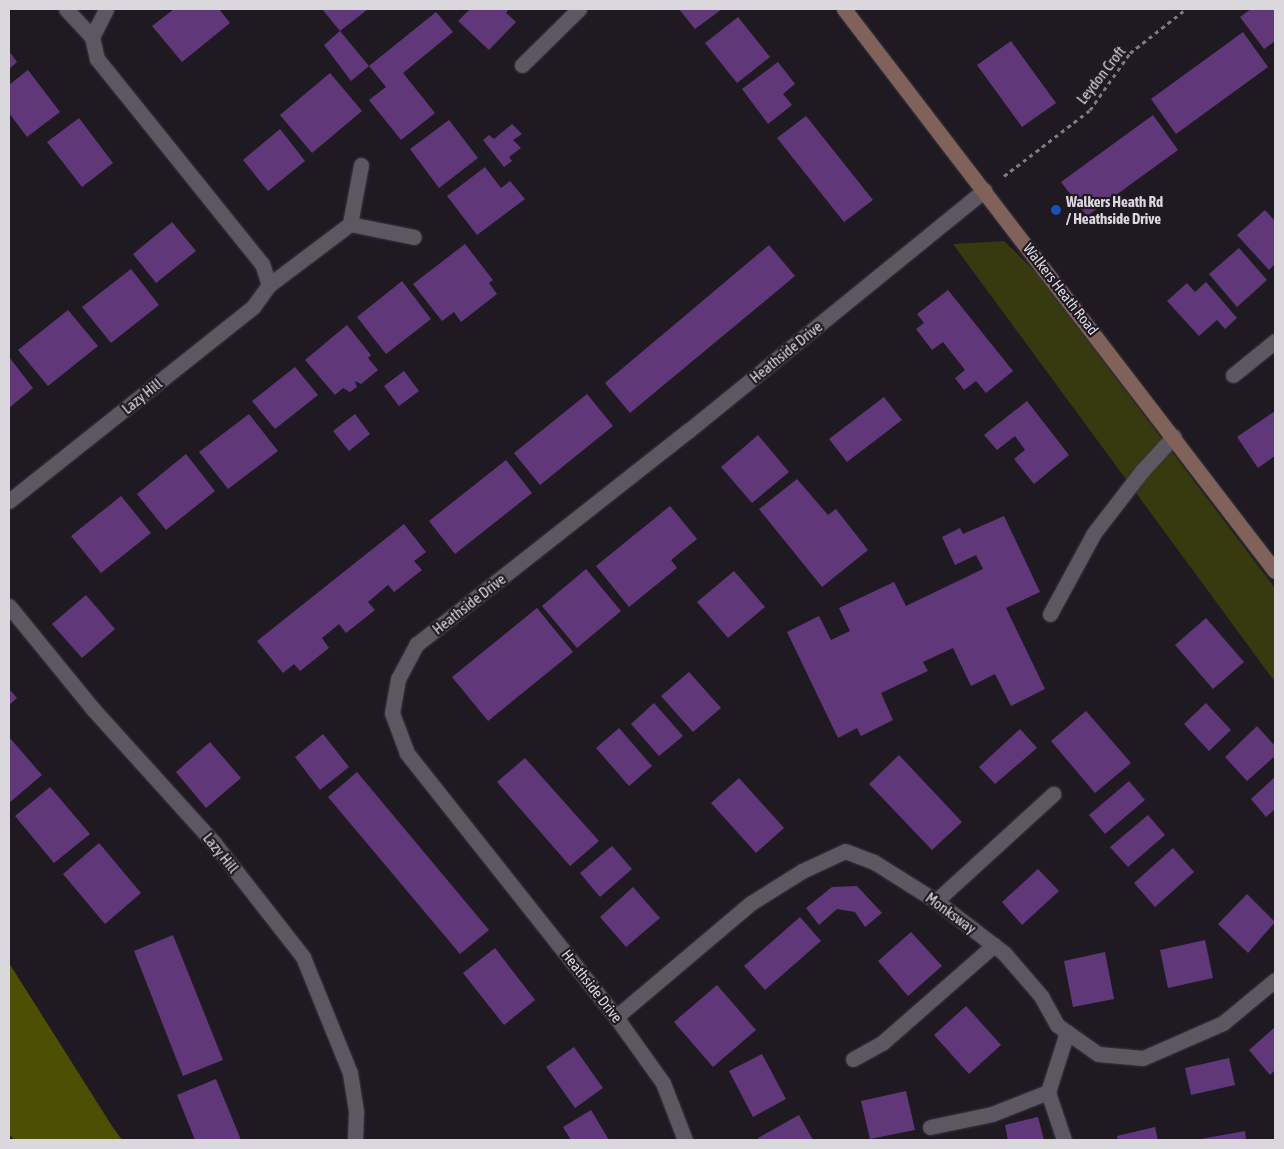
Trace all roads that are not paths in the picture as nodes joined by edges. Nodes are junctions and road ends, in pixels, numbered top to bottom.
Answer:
1 (66, 9) edge
2 (106, 9) edge
3 (579, 9) edge
4 (844, 9) edge
5 (92, 37) junction
6 (522, 66) dead end
7 (361, 165) dead end
8 (985, 190) junction
9 (350, 224) junction
10 (414, 237) dead end
11 (269, 285) junction
12 (1275, 341) edge
13 (1233, 375) dead end
14 (1174, 436) junction
15 (9, 501) edge
16 (1275, 572) edge
17 (9, 606) edge
18 (1050, 614) dead end
19 (1053, 794) dead end
20 (936, 901) junction
21 (994, 945) junction
22 (1275, 980) edge
23 (616, 1017) junction
24 (1067, 1032) junction
25 (852, 1059) dead end
26 (1048, 1092) junction
27 (930, 1127) dead end
28 (355, 1140) edge
29 (686, 1140) edge
30 (1064, 1140) edge

1 - 5 street
2 - 5 street
3 - 6 street
4 - 8 street, Walkers Heath Road
5 - 11 street
7 - 9 street
8 - 14 street, Walkers Heath Road
8 - 23 street, Heathside Drive
9 - 10 street
9 - 11 street, Lazy Hill
11 - 15 street, Lazy Hill
12 - 13 street
14 - 16 street, Walkers Heath Road
14 - 18 street
17 - 28 street, Lazy Hill
19 - 20 street
20 - 21 street, Monksway
20 - 23 street, Monksway
21 - 24 street, Monksway
21 - 25 street
22 - 24 street, Monksway
23 - 29 street, Heathside Drive
24 - 26 street
26 - 27 street
26 - 30 street

